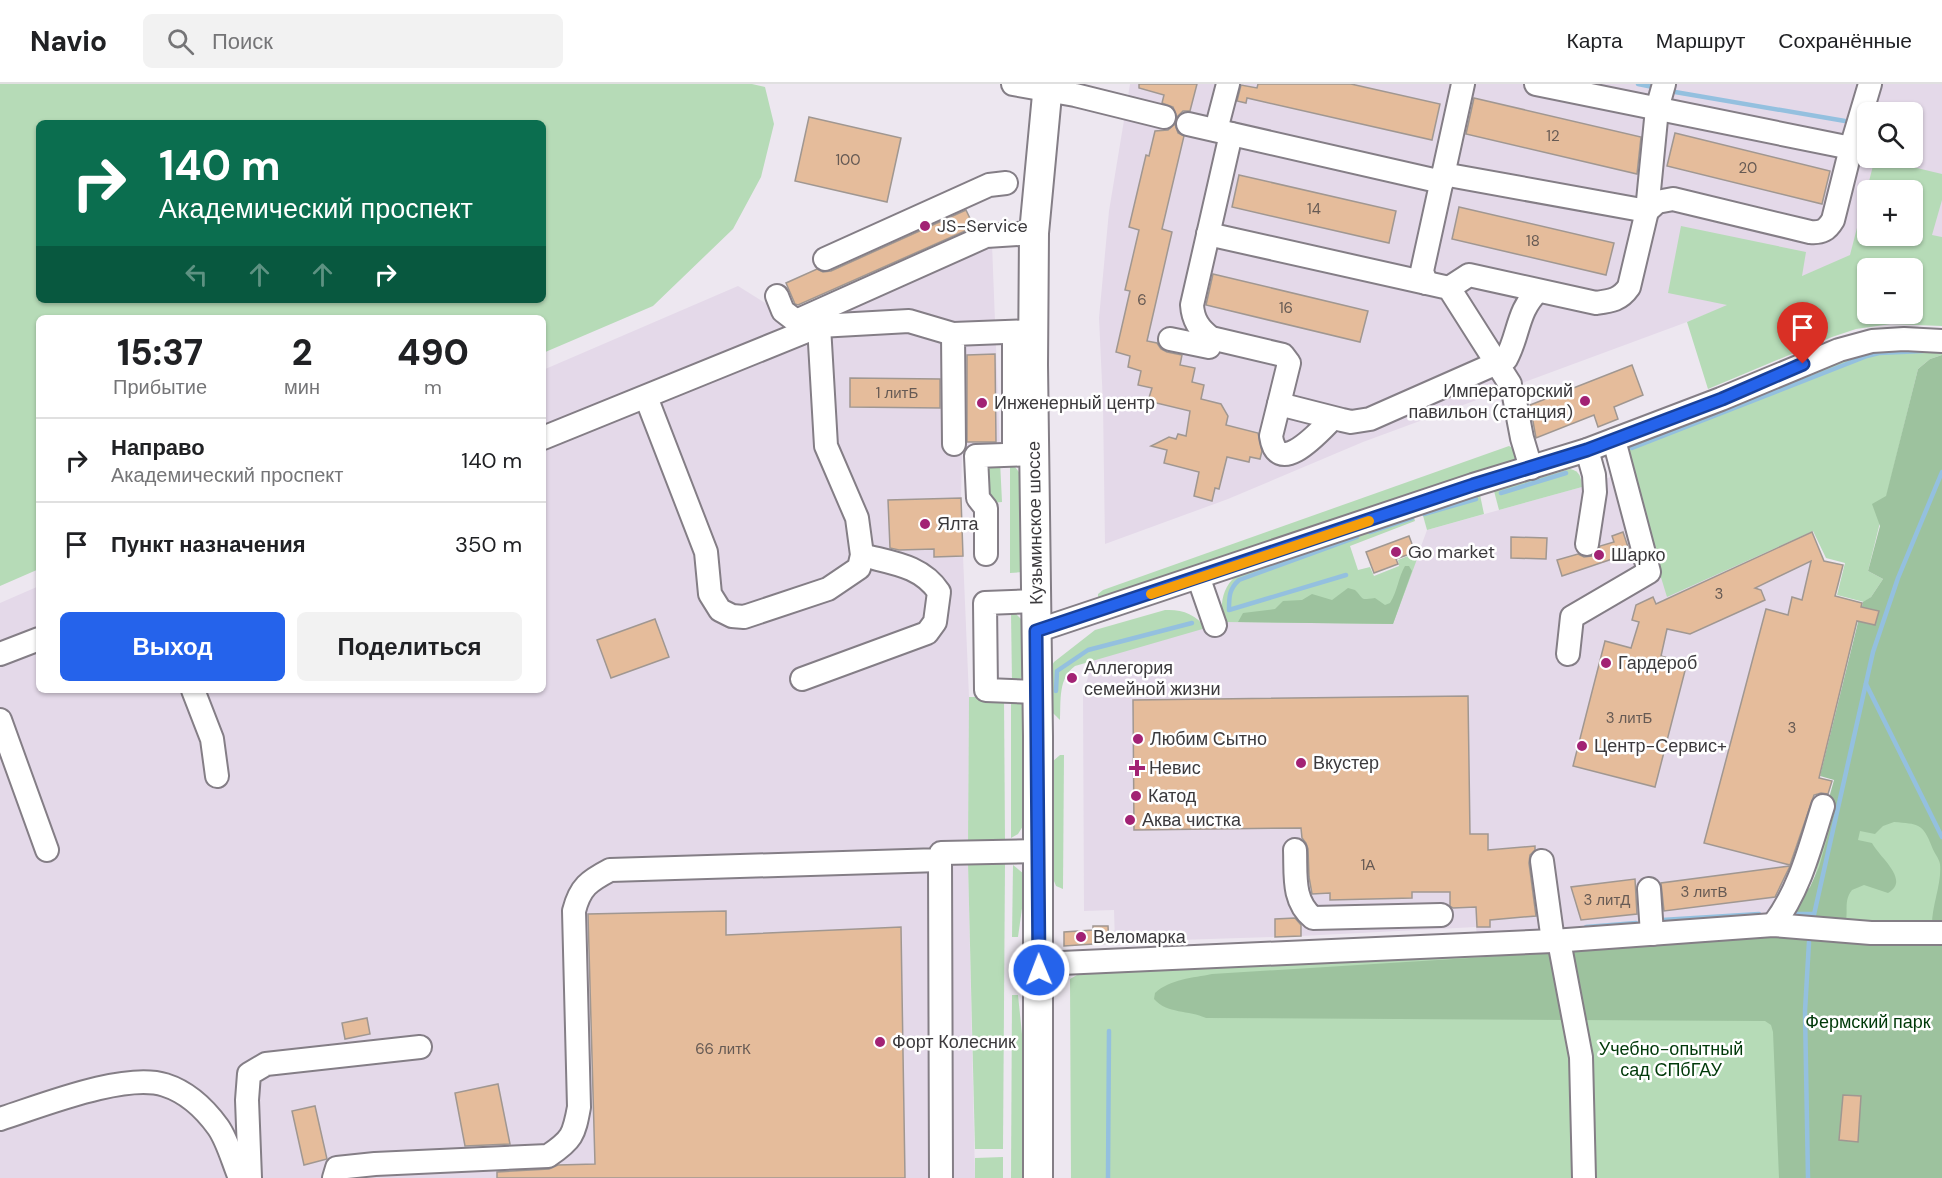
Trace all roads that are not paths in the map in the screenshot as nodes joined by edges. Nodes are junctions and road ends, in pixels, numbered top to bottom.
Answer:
1 (1013, 84) edge
2 (1227, 84) edge
3 (1463, 84) edge
4 (1536, 84) edge
5 (1664, 84) edge
6 (1870, 84) edge
7 (1047, 87) edge
8 (1658, 109) junction
9 (1164, 117) dead end
10 (1188, 124) dead end
11 (1223, 132) junction
12 (1851, 148) junction
13 (1442, 178) junction
14 (1006, 183) dead end
15 (1647, 211) junction
16 (1034, 233) junction
17 (1208, 234) junction
18 (825, 259) dead end
19 (1426, 283) junction
20 (1449, 288) junction
21 (1538, 291) junction
22 (777, 296) dead end
23 (819, 326) junction
24 (1024, 332) junction
25 (953, 334) junction
26 (1211, 338) junction
27 (1170, 339) dead end
28 (1942, 341) edge
29 (1497, 363) junction
30 (646, 397) junction
31 (1279, 404) junction
32 (1332, 419) junction
33 (546, 437) edge
34 (1614, 440) junction
35 (954, 444) dead end
36 (1587, 450) junction
37 (1024, 454) junction
38 (1531, 468) junction
39 (1587, 544) dead end
40 (986, 554) dead end
41 (862, 555) junction
42 (1199, 579) junction
43 (1036, 601) junction
44 (1215, 625) dead end
45 (1036, 631) junction
46 (36, 640) edge
47 (0, 654) edge
48 (1568, 654) dead end
49 (802, 680) dead end
50 (1037, 692) junction
51 (195, 693) edge
52 (0, 720) edge
53 (217, 776) dead end
54 (1823, 806) dead end
55 (47, 849) dead end
56 (1295, 850) dead end
57 (1038, 851) junction
58 (940, 860) junction
59 (1542, 861) dead end
60 (1649, 889) dead end
61 (1441, 915) dead end
62 (1313, 918) junction
63 (1773, 925) junction
64 (1942, 933) edge
65 (1652, 934) junction
66 (1556, 941) junction
67 (1314, 950) junction
68 (1039, 964) junction
69 (420, 1047) dead end
70 (0, 1119) edge
71 (240, 1178) edge
72 (250, 1178) edge
73 (334, 1178) edge
74 (941, 1178) edge
75 (1038, 1178) edge
76 (1584, 1178) edge

1 - 7 street
2 - 11 street
3 - 13 street
4 - 8 street
5 - 8 street
6 - 12 street
7 - 9 street
7 - 16 main road, Кузьминское шоссе
8 - 12 street
8 - 15 street
10 - 11 street
11 - 13 street
11 - 17 street
12 - 15 street
13 - 15 street
13 - 19 street
14 - 18 street
15 - 21 street
16 - 22 street
16 - 24 main road, Кузьминское шоссе
17 - 19 street
17 - 26 street
19 - 20 street
20 - 21 street
20 - 29 street
21 - 29 street
23 - 25 street
23 - 30 street
23 - 41 street
24 - 25 street
24 - 37 main road, Кузьминское шоссе
25 - 35 street
26 - 27 street
26 - 31 street
28 - 34 street
29 - 32 street
29 - 38 street
30 - 33 street
30 - 41 street
31 - 32 street
31 - 32 street
34 - 36 street
34 - 48 street
36 - 38 street
36 - 39 street
37 - 40 street
37 - 43 main road, Кузьминское шоссе
38 - 42 street
41 - 49 street
42 - 44 street
42 - 45 street
43 - 45 main road, Кузьминское шоссе
43 - 50 street
45 - 50 main road, Кузьминское шоссе
46 - 47 street
50 - 57 main road, Кузьминское шоссе
51 - 53 street
52 - 55 street
54 - 63 street
56 - 62 street
57 - 58 street
57 - 68 main road, Кузьминское шоссе
58 - 73 street
58 - 74 street
59 - 66 street
60 - 65 street
61 - 62 street
62 - 67 street
63 - 64 street
63 - 65 street
65 - 66 street
66 - 67 street
66 - 76 street
67 - 68 street
68 - 75 main road, Кузьминское шоссе
69 - 72 street
70 - 71 street

